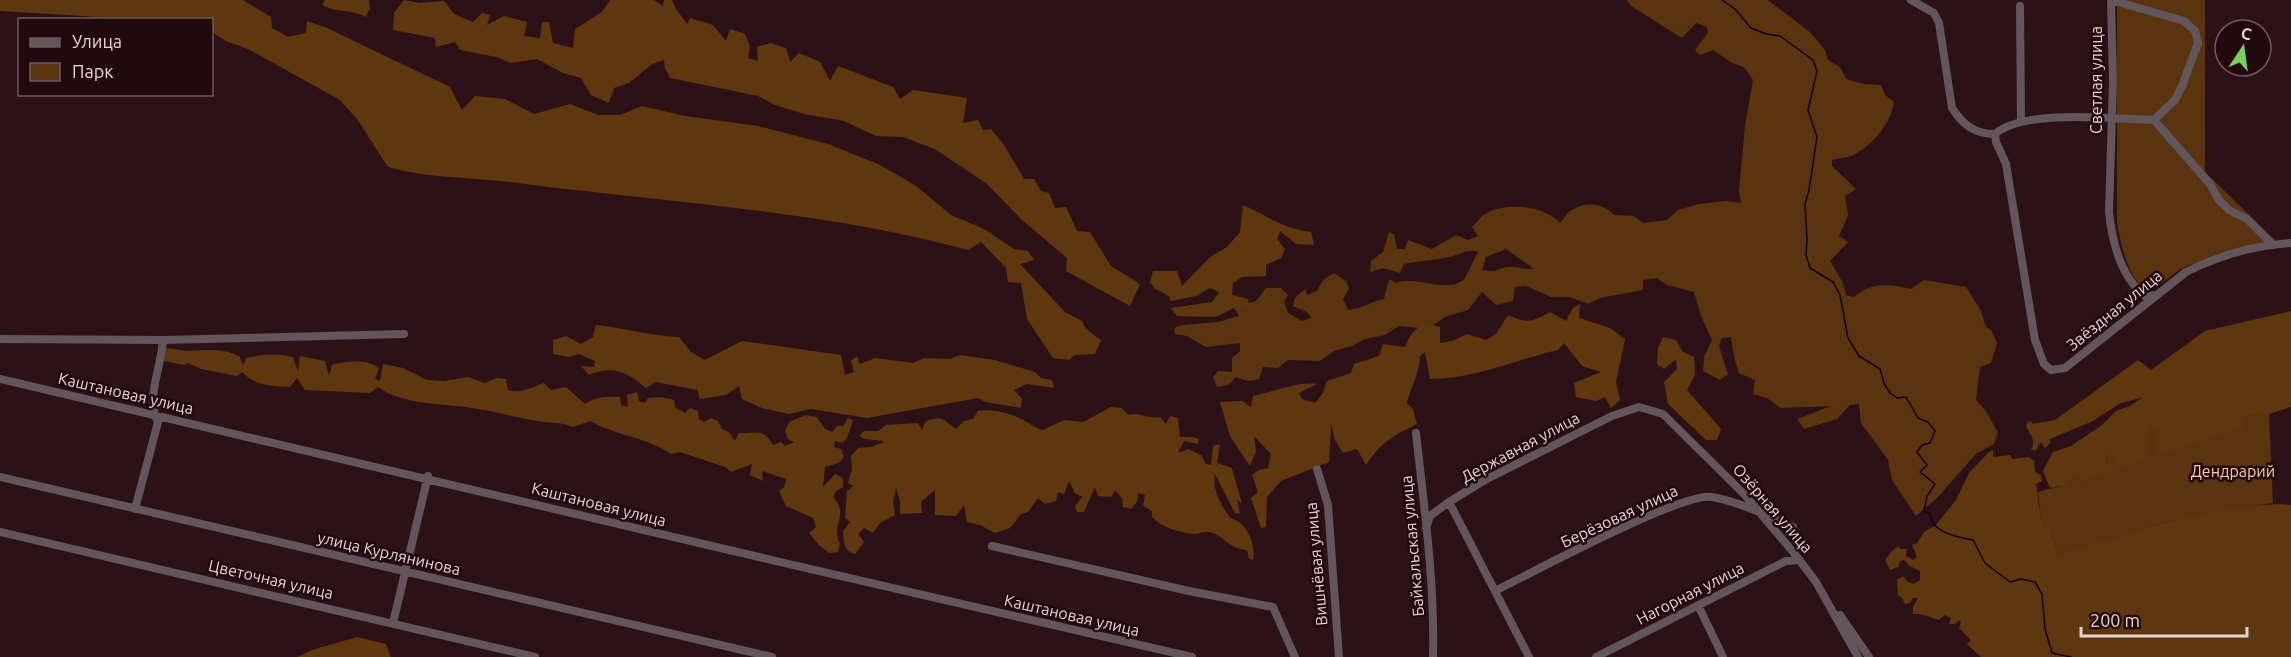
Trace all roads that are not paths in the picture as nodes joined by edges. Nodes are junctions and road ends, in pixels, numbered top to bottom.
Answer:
1 (1911, 0) edge
2 (2020, 6) dead end
3 (2112, 119) junction
4 (2154, 120) junction
5 (2021, 121) junction
6 (1995, 135) junction
7 (2291, 243) edge
8 (2273, 245) junction
9 (2157, 294) junction
10 (404, 334) dead end
11 (0, 339) edge
12 (163, 340) junction
13 (0, 379) edge
14 (1639, 407) joint
15 (154, 414) junction
16 (1416, 433) dead end
17 (1317, 469) dead end
18 (0, 477) edge
19 (428, 477) junction
20 (1449, 502) junction
21 (135, 508) junction
22 (1760, 512) junction
23 (1793, 527) dead end
24 (1426, 528) junction
25 (0, 532) edge
26 (992, 546) dead end
27 (1799, 560) junction
28 (405, 572) junction
29 (1495, 591) junction
30 (1825, 598) junction
31 (1698, 605) junction
32 (393, 623) junction
33 (535, 657) edge
34 (772, 657) edge
35 (1192, 657) edge
36 (1295, 657) edge
37 (1339, 657) edge
38 (1433, 657) edge
39 (1529, 657) edge
40 (1596, 657) edge
41 (1723, 657) edge
42 (1858, 657) edge
43 (1869, 657) edge

1 - 6 street
2 - 5 street
3 - 4 street
3 - 4 street, Светлая улица
3 - 5 street
3 - 9 street, Светлая улица
4 - 8 street
5 - 6 street
6 - 9 street, Звёздная улица
7 - 8 street, Звёздная улица
8 - 9 street, Звёздная улица
10 - 12 street
11 - 12 street
12 - 15 street
13 - 15 street, Каштановая улица
14 - 20 street, Державная улица
14 - 22 street, Озёрная улица
15 - 19 street, Каштановая улица
15 - 21 street
16 - 24 street, Байкальская улица
17 - 37 street, Вишнёвая улица
18 - 21 street, улица Курлянинова
19 - 28 street
19 - 35 street, Каштановая улица
20 - 24 street, Державная улица
20 - 29 street
21 - 28 street, улица Курлянинова
22 - 23 street, Берёзовая улица
22 - 27 street, Озёрная улица
22 - 29 street, Берёзовая улица
24 - 38 street, Байкальская улица
25 - 32 street, Цветочная улица
26 - 36 street
27 - 30 street, Озёрная улица
27 - 31 street, Нагорная улица
28 - 32 street
28 - 34 street, улица Курлянинова
29 - 39 street
30 - 42 street, Озёрная улица
30 - 43 street
31 - 40 street, Нагорная улица
31 - 41 street
32 - 33 street, Цветочная улица

